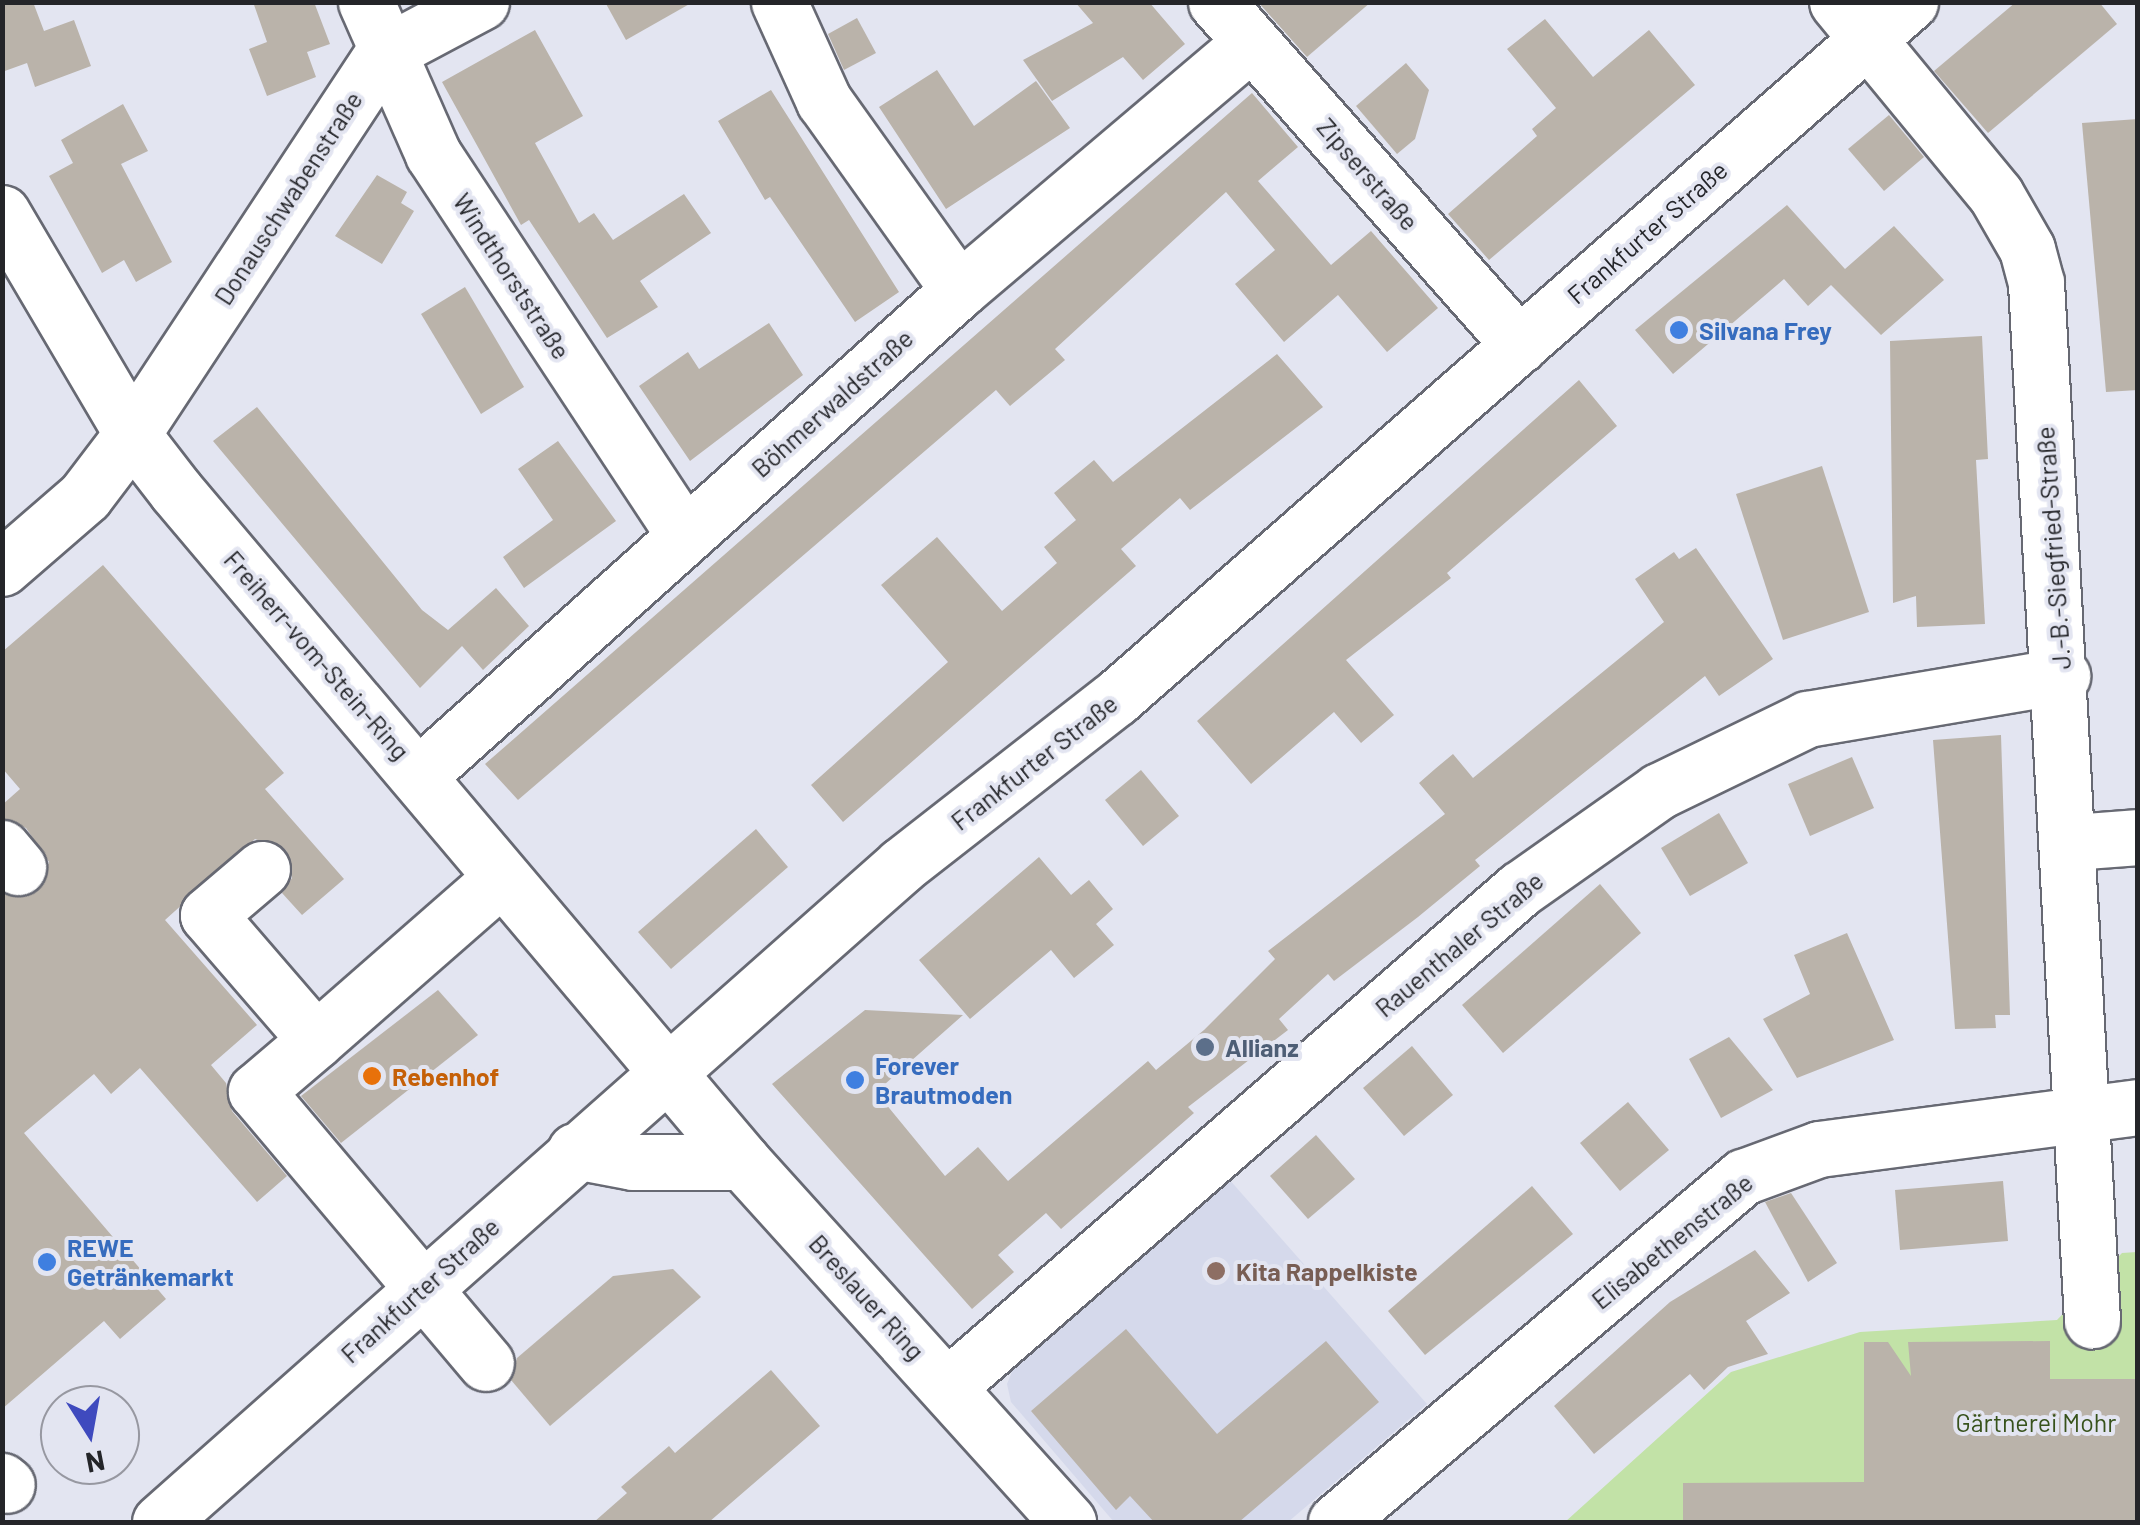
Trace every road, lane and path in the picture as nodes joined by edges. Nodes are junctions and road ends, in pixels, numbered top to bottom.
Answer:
1 (366, 2) edge
2 (481, 2) edge
3 (779, 2) edge
4 (1910, 2) edge
5 (1852, 20) edge
6 (1234, 22) edge
7 (383, 54) junction
8 (2, 212) edge
9 (959, 290) junction
10 (1519, 345) junction
11 (132, 434) junction
12 (684, 534) junction
13 (2, 568) edge
14 (2062, 676) junction
15 (420, 774) junction
16 (2138, 836) edge
17 (2072, 842) junction
18 (262, 869) dead end
19 (501, 878) junction
20 (316, 1040) junction
21 (667, 1072) junction
22 (2138, 1107) edge
23 (2079, 1113) junction
24 (574, 1151) junction
25 (743, 1162) junction
26 (422, 1289) junction
27 (2092, 1320) dead end
28 (486, 1363) dead end
29 (948, 1386) junction
30 (160, 1522) edge
31 (1068, 1522) edge
32 (1336, 1522) edge

1 - 7 street, Windthorststraße
2 - 7 street, Donauschwabenstraße
3 - 9 street
4 - 5 street, Frankfurter Straße
5 - 10 street, Frankfurter Straße
5 - 14 street, J.-B.-Siegfried-Straße
6 - 9 street, Böhmerwaldstraße
6 - 10 street, Zipserstraße
7 - 11 street, Donauschwabenstraße
7 - 12 street, Windthorststraße
8 - 11 street, Freiherr-vom-Stein-Ring
9 - 12 street, Böhmerwaldstraße
10 - 21 street, Frankfurter Straße
11 - 13 street, Donauschwabenstraße
11 - 15 street, Freiherr-vom-Stein-Ring
12 - 15 street, Böhmerwaldstraße
14 - 17 street, J.-B.-Siegfried-Straße
14 - 29 street, Rauenthaler Straße
15 - 19 street, Freiherr-vom-Stein-Ring
16 - 17 street
17 - 23 street, J.-B.-Siegfried-Straße
18 - 20 street
19 - 20 street
19 - 21 street, Freiherr-vom-Stein-Ring
20 - 26 street
21 - 24 street, Frankfurter Straße
21 - 25 street, Breslauer Ring
22 - 23 street, Elisabethenstraße
23 - 27 street, J.-B.-Siegfried-Straße
23 - 32 street, Elisabethenstraße
24 - 25 street
24 - 26 street, Frankfurter Straße
25 - 29 street, Breslauer Ring
26 - 28 street
26 - 30 street, Frankfurter Straße
29 - 31 street, Breslauer Ring

